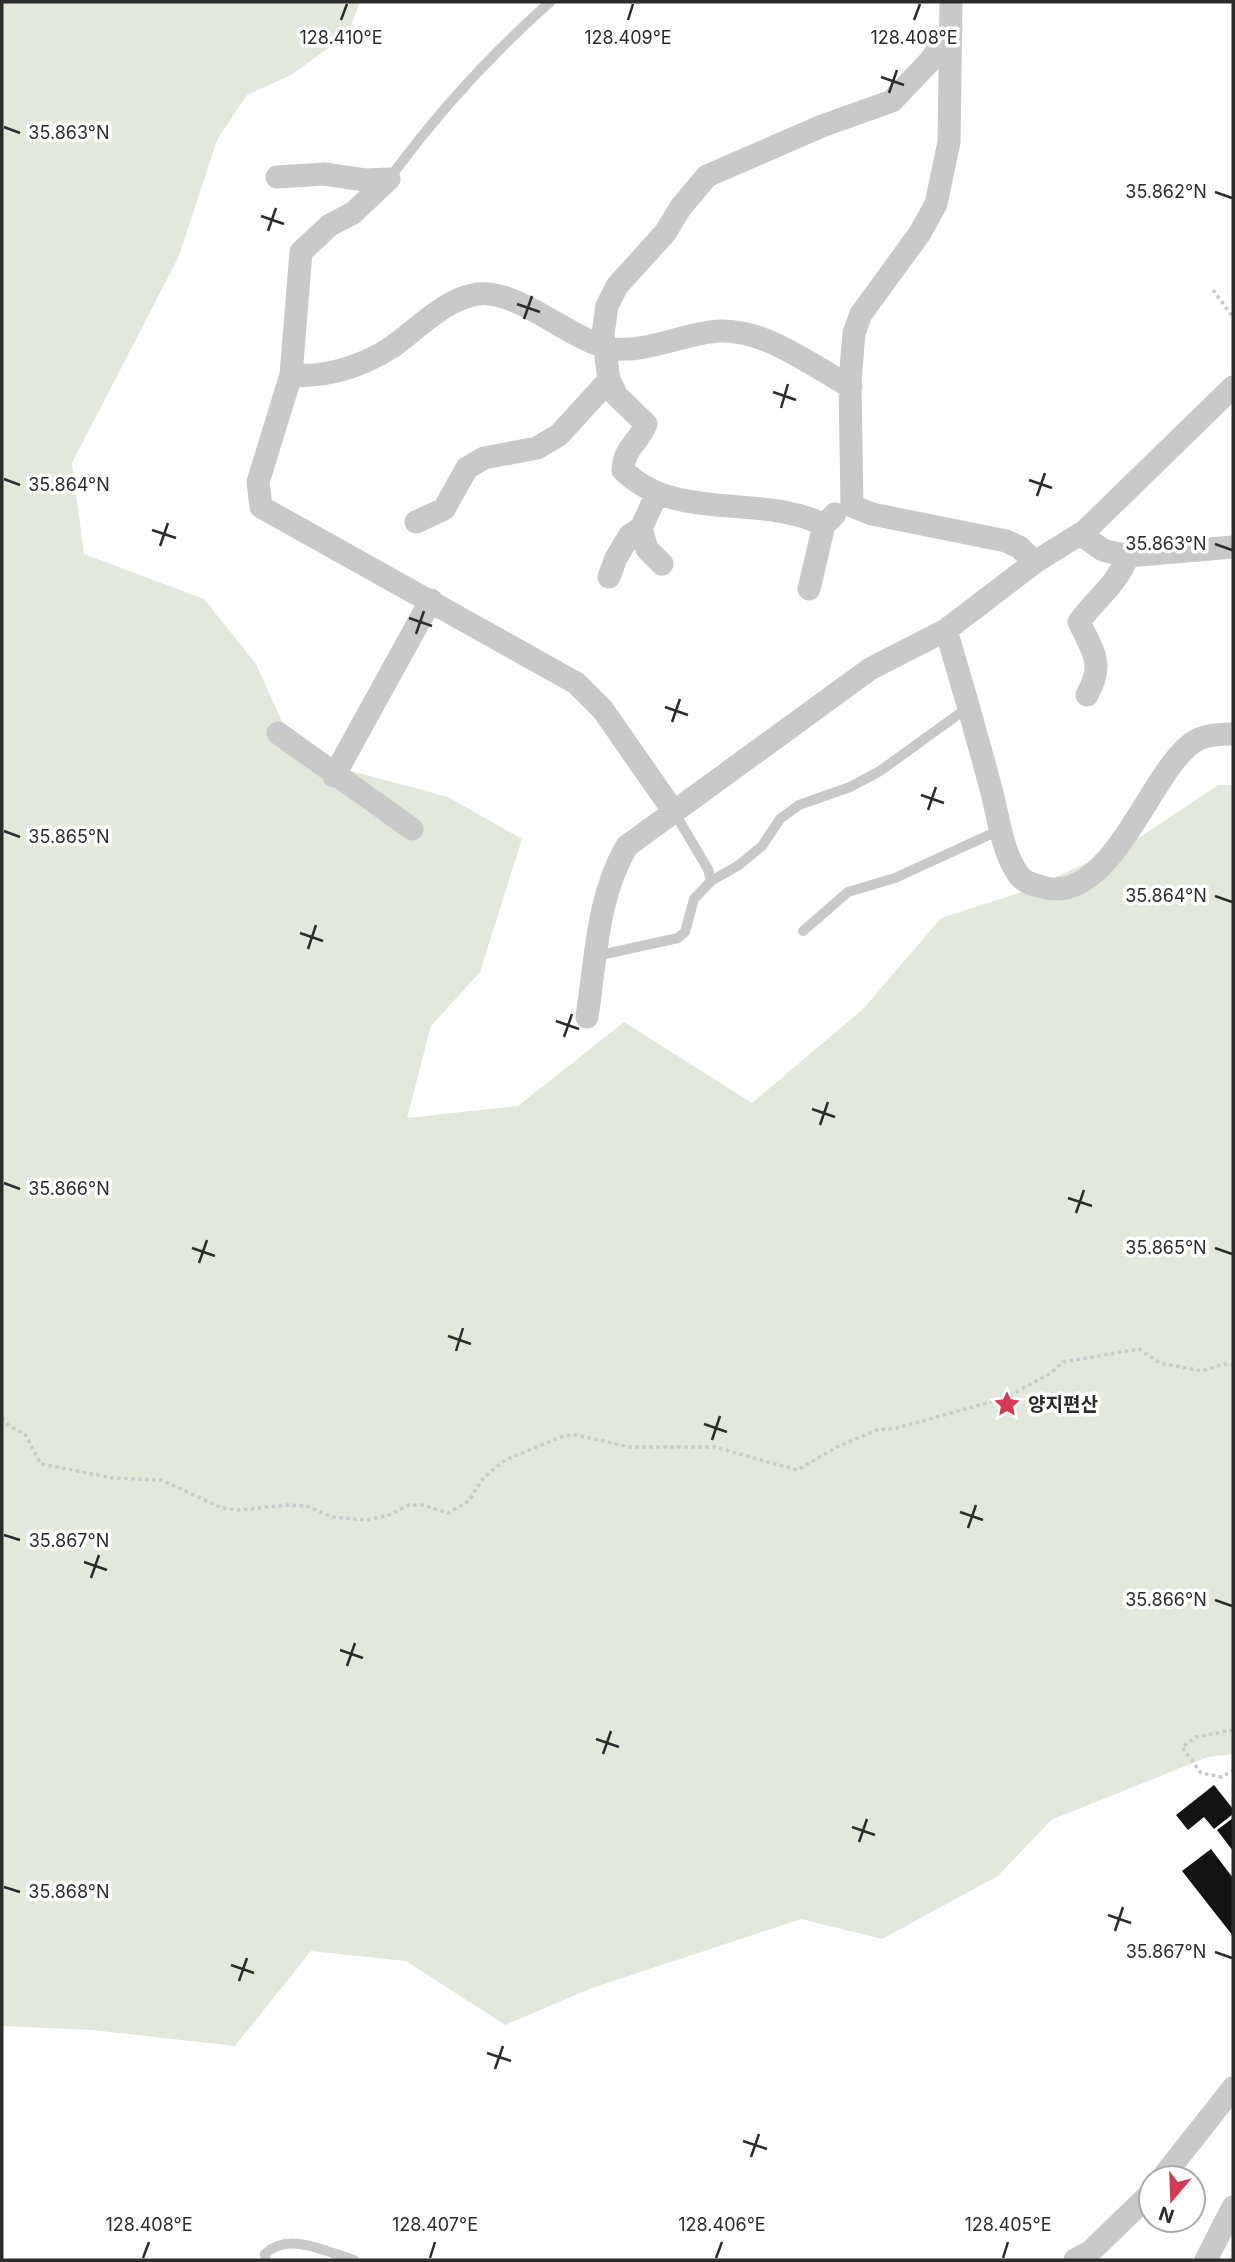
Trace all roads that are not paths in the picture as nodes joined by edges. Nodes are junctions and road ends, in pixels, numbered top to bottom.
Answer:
1 (550, 2) edge
2 (951, 2) edge
3 (951, 29) junction
4 (277, 177) dead end
5 (388, 179) junction
6 (607, 348) junction
7 (291, 375) junction
8 (609, 380) junction
9 (851, 387) junction
10 (1233, 387) edge
11 (657, 494) junction
12 (852, 506) junction
13 (416, 522) dead end
14 (824, 526) junction
15 (641, 528) junction
16 (1080, 534) junction
17 (1233, 547) edge
18 (1128, 556) junction
19 (1035, 562) junction
20 (662, 564) dead end
21 (609, 577) dead end
22 (809, 589) dead end
23 (431, 600) junction
24 (946, 630) junction
25 (1087, 695) dead end
26 (970, 706) junction
27 (278, 733) dead end
28 (1233, 734) edge
29 (334, 776) junction
30 (674, 812) junction
31 (412, 829) dead end
32 (1002, 829) junction
33 (711, 881) junction
34 (803, 931) dead end
35 (596, 956) junction
36 (587, 1017) dead end
37 (1233, 2088) edge
38 (1173, 2164) edge
39 (1137, 2207) edge
40 (1233, 2207) edge
41 (266, 2260) edge
42 (354, 2260) edge
43 (1075, 2260) edge
44 (1206, 2260) edge

1 - 5 lane
2 - 3 street
3 - 6 street
3 - 9 street
4 - 5 street
5 - 7 street
6 - 7 street
6 - 8 street
6 - 9 street
7 - 23 street
8 - 11 street
8 - 13 street
9 - 12 street
10 - 16 street
11 - 14 street
11 - 15 street
12 - 14 street
12 - 19 street
14 - 22 street
15 - 20 street
15 - 21 street
16 - 18 street
16 - 19 street
17 - 18 street
18 - 25 street
19 - 24 street
23 - 29 street
23 - 30 street
24 - 26 street
24 - 30 street
26 - 32 street
26 - 33 lane
27 - 29 street
28 - 32 street
29 - 31 street
30 - 33 lane
30 - 35 street
32 - 34 lane
33 - 35 lane
35 - 36 street
37 - 38 street
39 - 43 street
40 - 44 street
41 - 42 lane

